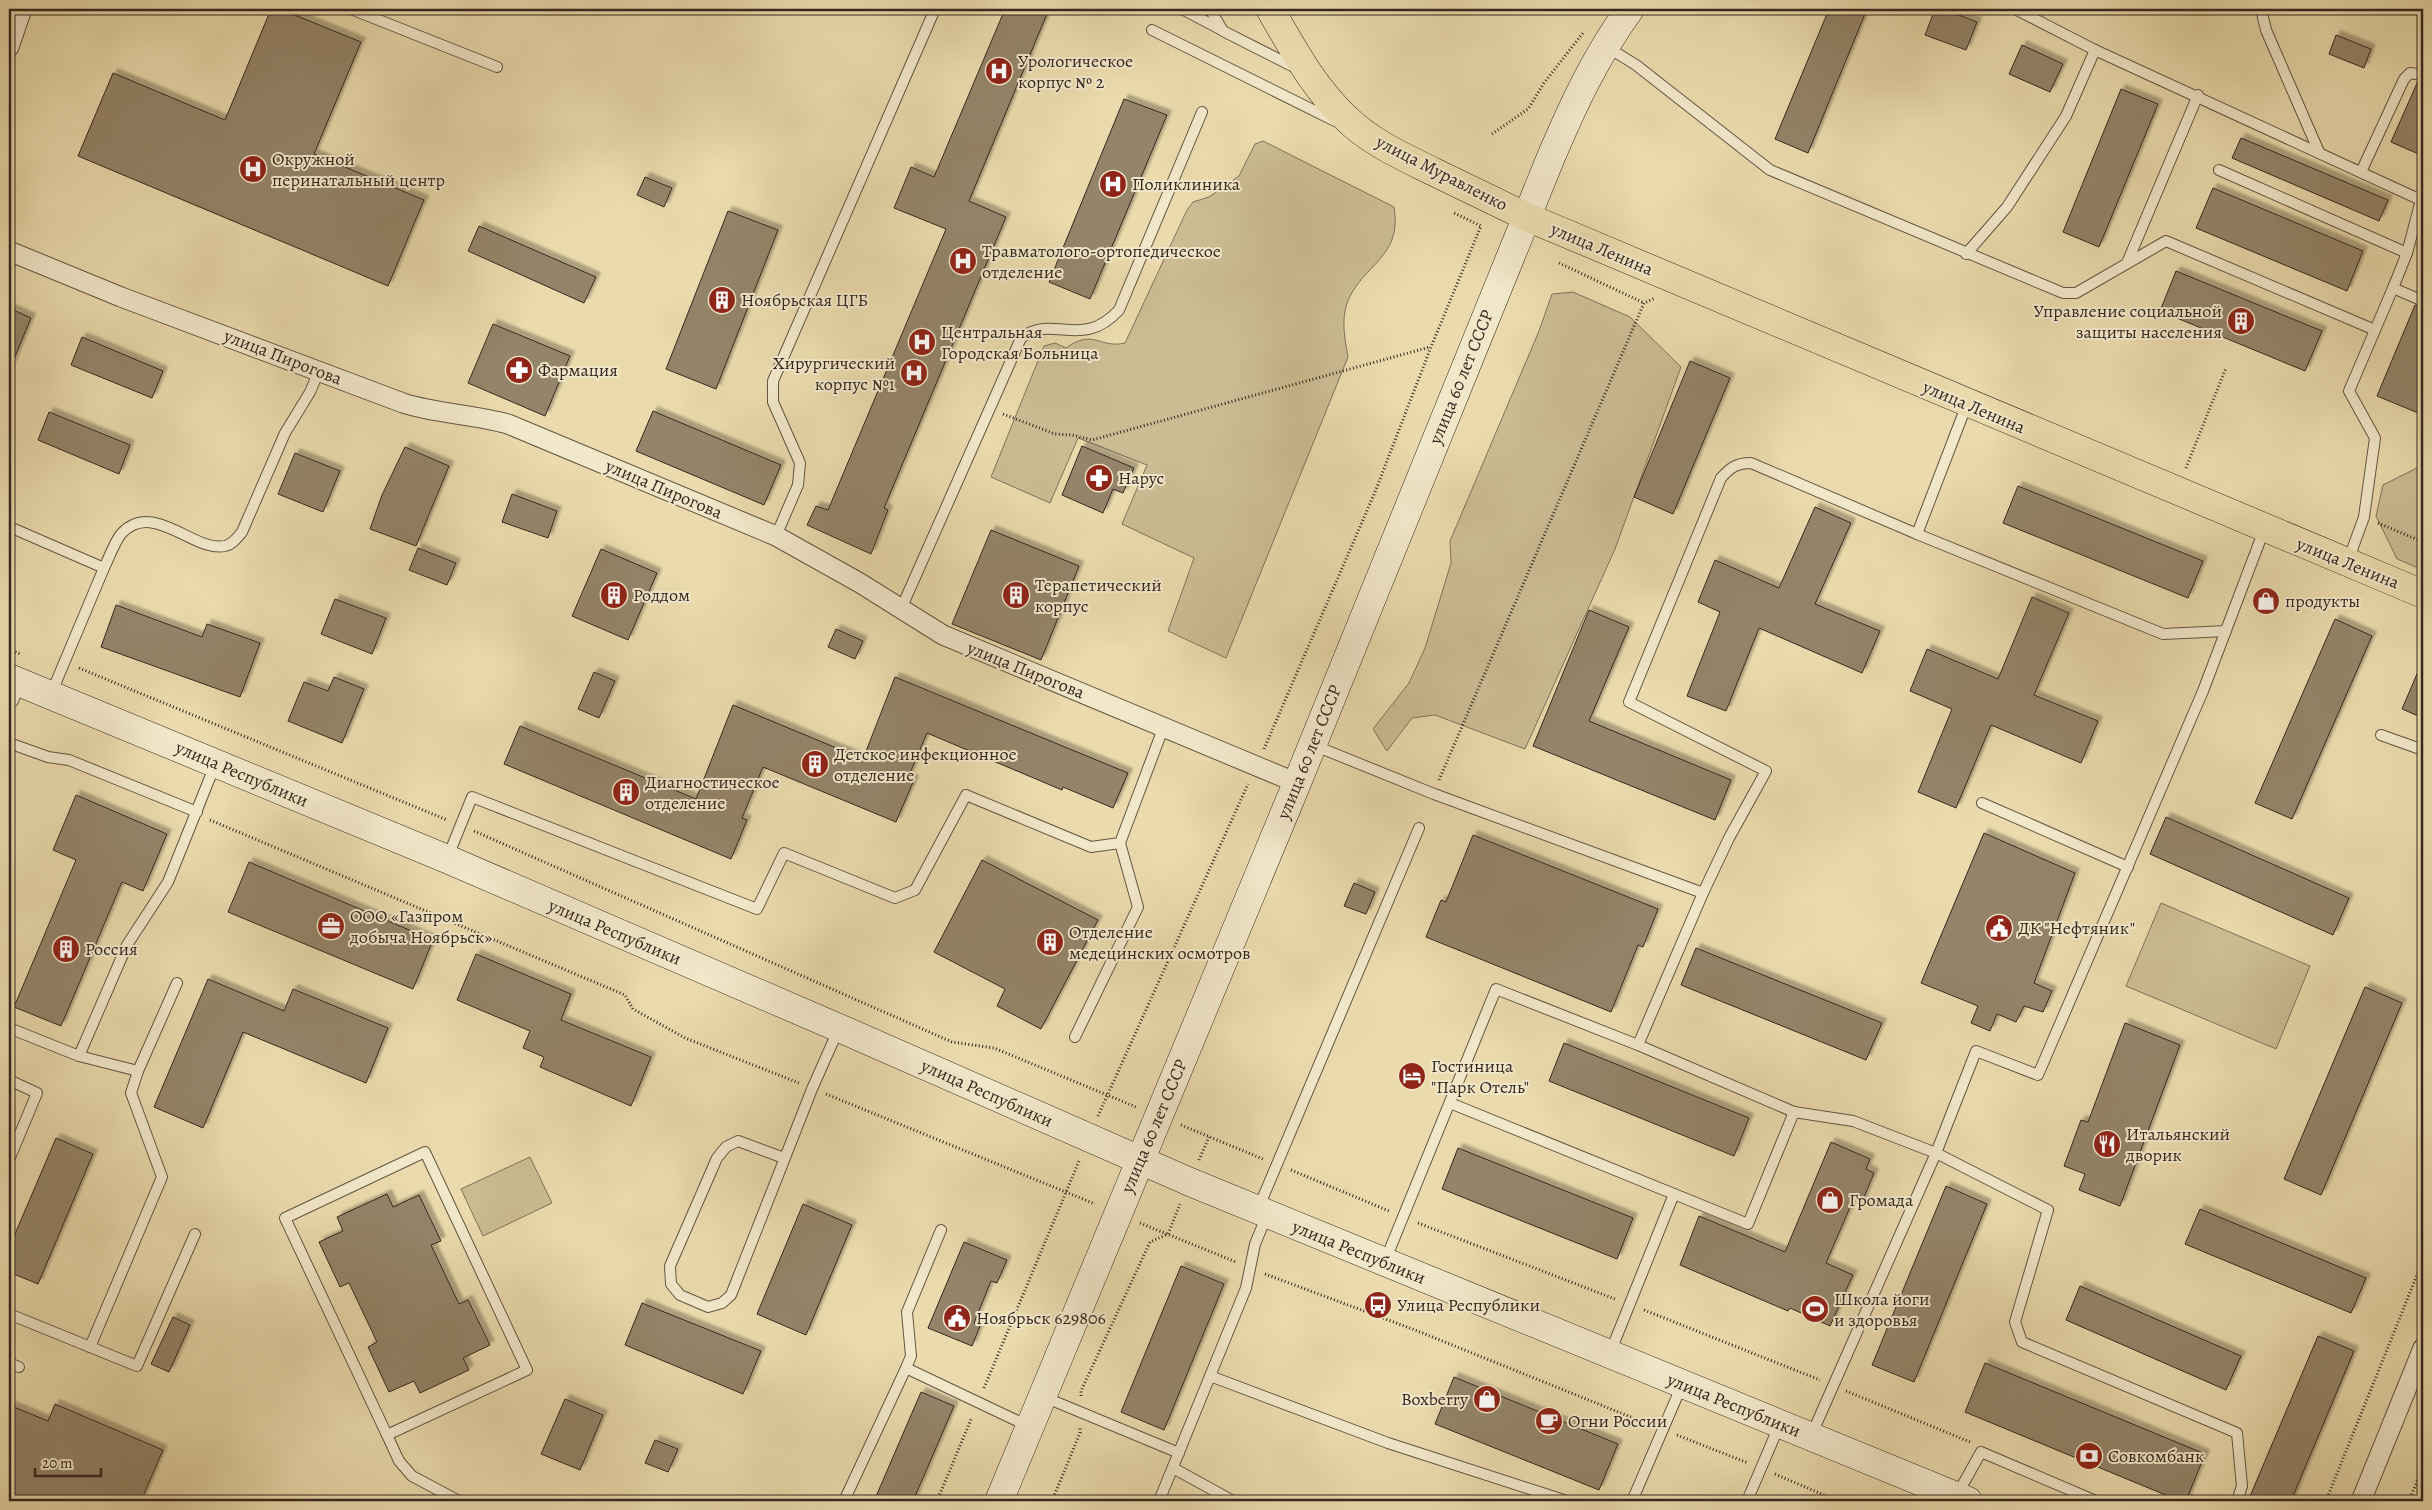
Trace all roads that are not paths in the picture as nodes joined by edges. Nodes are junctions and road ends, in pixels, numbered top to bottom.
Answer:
1 (22, 9) edge
2 (351, 9) edge
3 (935, 9) edge
4 (1182, 9) edge
5 (1210, 9) edge
6 (1630, 9) edge
7 (2015, 9) edge
8 (2261, 9) edge
9 (1276, 11) edge
10 (1152, 30) dead end
11 (1223, 31) junction
12 (1594, 38) junction
13 (9, 47) edge
14 (2095, 50) junction
15 (497, 67) dead end
16 (1308, 74) junction
17 (2423, 75) edge
18 (2198, 96) junction
19 (1202, 112) dead end
20 (1376, 141) junction
21 (2319, 152) junction
22 (2219, 170) dead end
23 (2361, 172) junction
24 (2422, 200) edge
25 (1527, 217) junction
26 (9, 252) edge
27 (2407, 253) junction
28 (1966, 254) junction
29 (2127, 263) junction
30 (2393, 288) junction
31 (2423, 301) edge
32 (2375, 330) junction
33 (319, 371) junction
34 (1967, 404) junction
35 (12, 528) dead end
36 (2264, 529) junction
37 (1917, 534) junction
38 (776, 536) junction
39 (2348, 562) junction
40 (104, 568) junction
41 (2423, 594) edge
42 (902, 609) junction
43 (2226, 631) junction
44 (15, 679) edge
45 (51, 695) junction
46 (1164, 726) junction
47 (2381, 735) dead end
48 (9, 743) edge
49 (1312, 744) junction
50 (2423, 750) edge
51 (216, 763) junction
52 (1297, 783) junction
53 (1982, 803) dead end
54 (197, 812) junction
55 (1419, 828) dead end
56 (1120, 843) junction
57 (447, 859) junction
58 (2128, 866) junction
59 (1703, 894) junction
60 (177, 983) dead end
61 (9, 1028) edge
62 (839, 1028) junction
63 (1075, 1037) dead end
64 (1638, 1045) junction
65 (79, 1056) junction
66 (138, 1071) junction
67 (9, 1080) edge
68 (1450, 1103) junction
69 (1794, 1112) junction
70 (1936, 1153) junction
71 (784, 1158) junction
72 (9, 1160) edge
73 (1140, 1161) junction
74 (1674, 1194) junction
75 (1262, 1212) junction
76 (941, 1230) dead end
77 (196, 1234) dead end
78 (1385, 1262) junction
79 (9, 1314) edge
80 (90, 1346) junction
81 (2423, 1348) edge
82 (1609, 1354) junction
83 (9, 1362) edge
84 (19, 1367) dead end
85 (906, 1368) junction
86 (1210, 1376) junction
87 (1682, 1384) junction
88 (1042, 1396) junction
89 (1779, 1425) junction
90 (1029, 1426) junction
91 (387, 1435) junction
92 (1811, 1436) junction
93 (1179, 1453) junction
94 (1173, 1468) junction
95 (1962, 1499) edge
96 (459, 1501) edge
97 (844, 1501) edge
98 (999, 1501) edge
99 (1159, 1501) edge
100 (1233, 1501) edge
101 (1567, 1501) edge
102 (1632, 1501) edge
103 (1747, 1501) edge
104 (2096, 1501) edge
105 (2237, 1501) edge
106 (2361, 1501) edge

1 - 13 street
2 - 15 lane
3 - 38 lane
4 - 11 lane
5 - 11 lane
6 - 12 street, улица 60 лет СССР
7 - 14 lane
8 - 21 lane
9 - 16 main road, улица Муравленко
10 - 20 lane
11 - 16 lane
12 - 25 street, улица 60 лет СССР
12 - 28 lane
14 - 18 lane
14 - 28 lane
16 - 20 main road, улица Муравленко
17 - 23 lane
18 - 21 lane
18 - 29 lane
19 - 42 lane
20 - 25 main road, улица Муравленко
21 - 23 lane
22 - 27 lane
23 - 24 lane
24 - 27 lane
25 - 34 main road, улица Ленина
25 - 49 street, улица 60 лет СССР
26 - 33 street, улица Пирогова
27 - 30 lane
28 - 29 lane
29 - 32 lane
30 - 31 lane
30 - 32 lane
32 - 39 lane
33 - 38 street, улица Пирогова
33 - 40 lane
34 - 36 main road, улица Ленина
34 - 37 lane
35 - 40 lane
36 - 39 main road, улица Ленина
36 - 43 lane
37 - 43 lane
37 - 59 lane
38 - 42 street, улица Пирогова
39 - 41 main road, улица Ленина
40 - 45 lane
42 - 46 street, улица Пирогова
43 - 58 lane
44 - 45 street, улица Республики
45 - 51 street, улица Республики
46 - 52 street, улица Пирогова
46 - 56 lane
47 - 50 lane
48 - 54 lane
49 - 52 street, улица 60 лет СССР
49 - 59 lane
51 - 54 lane
51 - 57 street, улица Республики
52 - 73 street, улица 60 лет СССР
53 - 58 lane
54 - 65 lane
55 - 75 lane
56 - 57 lane
56 - 63 lane
57 - 62 street, улица Республики
58 - 70 lane
59 - 64 lane
60 - 66 lane
61 - 65 lane
62 - 71 lane
62 - 73 street, улица Республики
64 - 68 lane
64 - 69 lane
65 - 66 lane
66 - 80 lane
67 - 72 lane
68 - 74 lane
68 - 78 lane
69 - 70 lane
69 - 74 lane
70 - 92 lane
70 - 105 lane
71 - 71 lane
73 - 75 street, улица Республики
73 - 88 street, улица 60 лет СССР
74 - 82 lane
75 - 78 street, улица Республики
75 - 86 lane
76 - 85 lane
77 - 80 lane
78 - 82 street, улица Республики
79 - 80 lane
81 - 106 street
82 - 87 street, улица Республики
83 - 84 lane
85 - 90 lane
85 - 97 lane
86 - 93 lane
86 - 101 lane
87 - 89 street, улица Республики
87 - 102 lane
88 - 90 street, улица 60 лет СССР
88 - 93 lane
89 - 92 street, улица Республики
89 - 103 lane
90 - 98 street, улица 60 лет СССР
91 - 91 lane
91 - 96 lane
92 - 95 street, улица Республики
93 - 94 lane
94 - 99 lane
94 - 100 lane
95 - 104 lane

